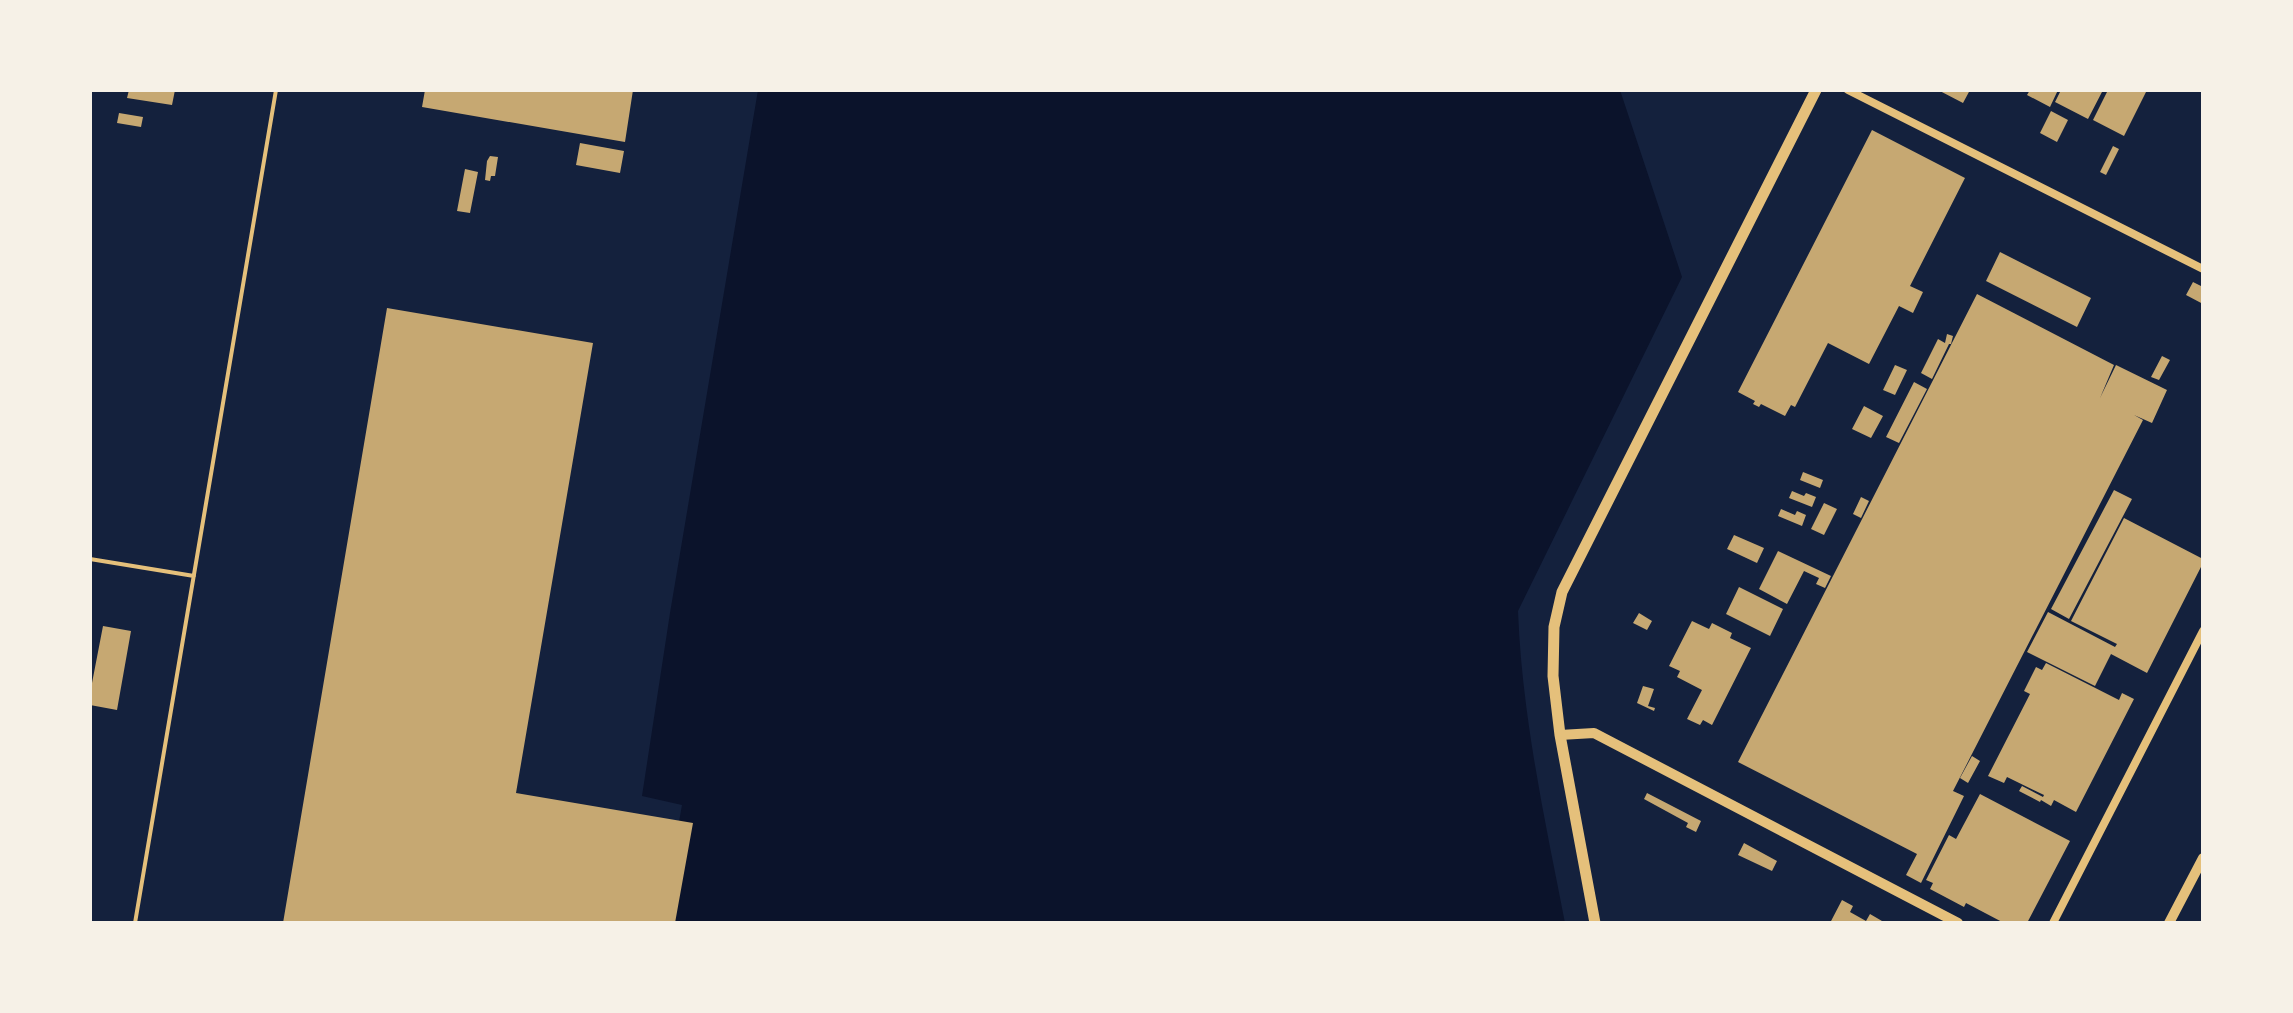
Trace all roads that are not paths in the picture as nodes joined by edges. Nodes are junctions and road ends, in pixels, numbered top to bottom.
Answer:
1 (276, 90) edge
2 (1816, 90) edge
3 (1848, 90) edge
4 (2203, 269) edge
5 (90, 559) edge
6 (194, 576) junction
7 (2203, 631) edge
8 (1560, 735) junction
9 (2203, 858) edge
10 (135, 923) edge
11 (1595, 923) edge
12 (1958, 923) edge
13 (2053, 923) edge
14 (2169, 923) edge

1 - 6 lane
2 - 8 main road
3 - 4 street
5 - 6 lane
6 - 10 lane
7 - 13 street
8 - 11 main road
8 - 12 street
9 - 14 street

